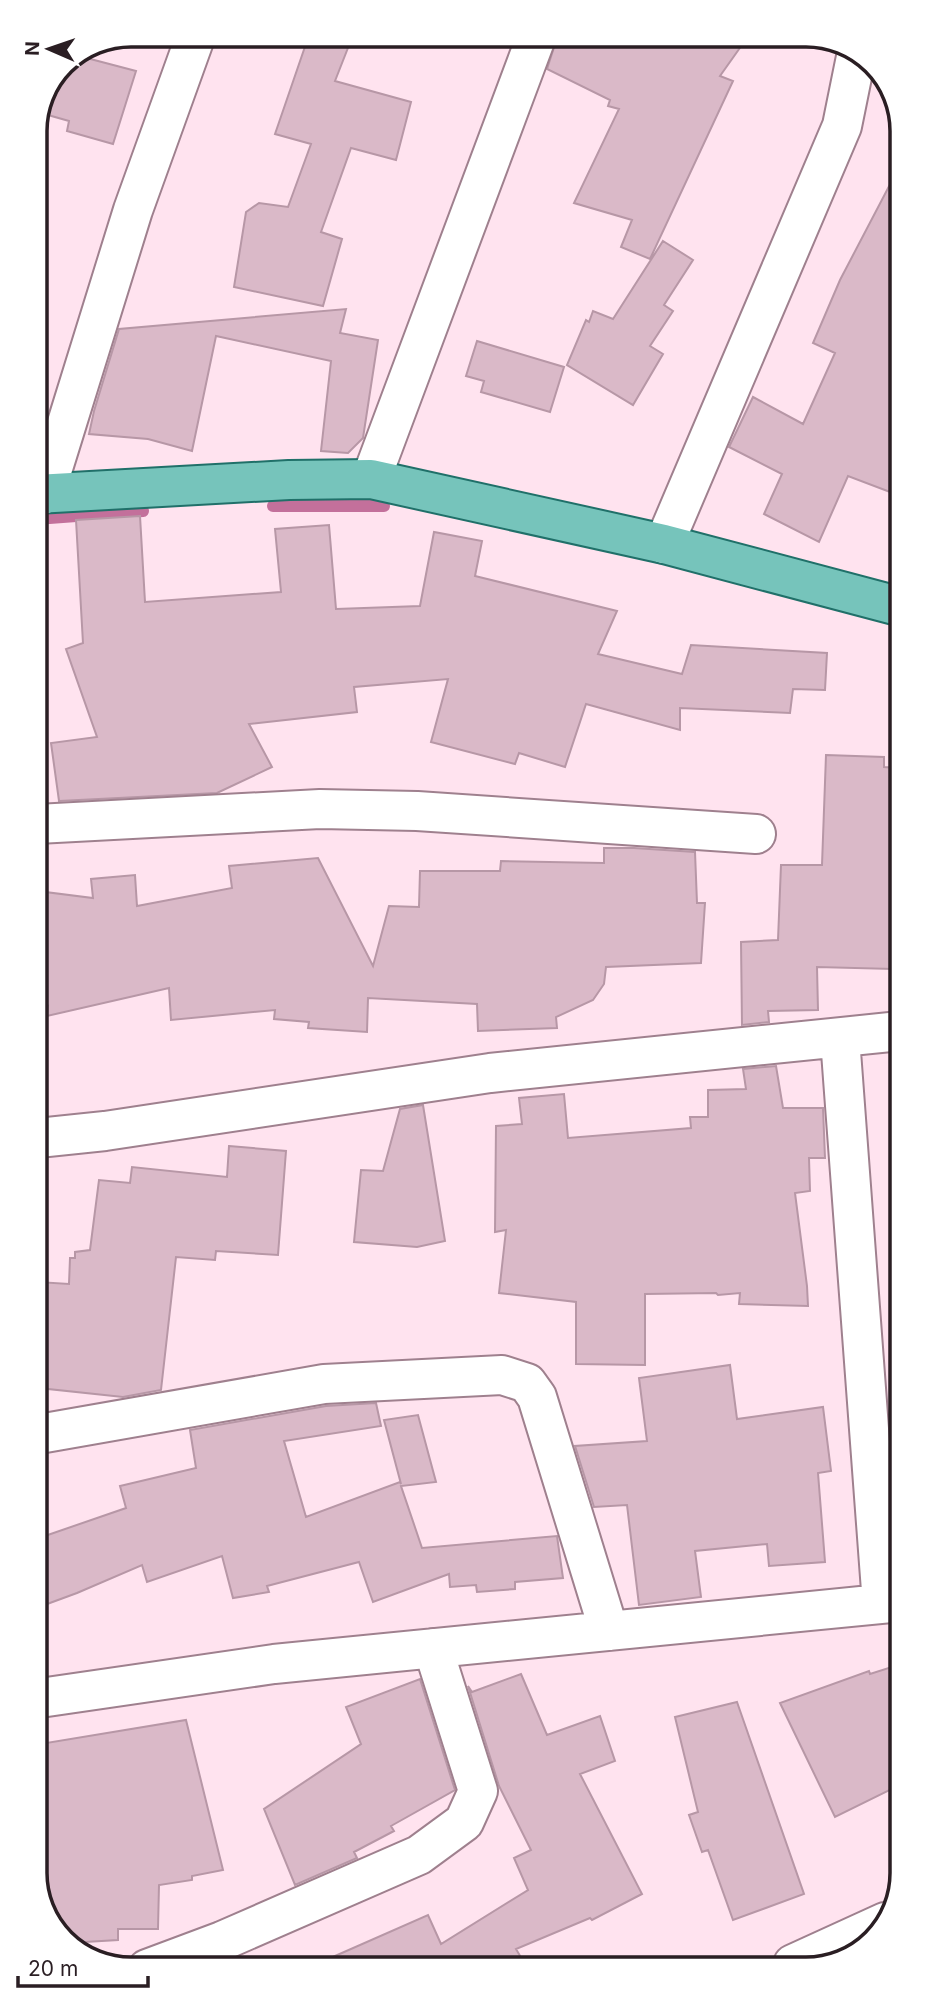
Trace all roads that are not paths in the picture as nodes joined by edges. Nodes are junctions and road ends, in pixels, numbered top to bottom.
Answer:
1 (191, 47) edge
2 (533, 47) edge
3 (854, 63) edge
4 (47, 475) edge
5 (371, 479) junction
6 (47, 494) edge
7 (664, 544) junction
8 (890, 604) edge
9 (47, 823) edge
10 (756, 834) dead end
11 (890, 1032) edge
12 (841, 1038) junction
13 (47, 1137) edge
14 (47, 1433) edge
15 (890, 1581) edge
16 (890, 1603) edge
17 (609, 1631) junction
18 (433, 1648) junction
19 (47, 1697) edge
20 (866, 1931) edge
21 (179, 1957) edge
22 (809, 1957) edge

1 - 4 street
2 - 5 street
3 - 7 street
5 - 6 main road
5 - 7 main road
7 - 8 main road
9 - 10 street
11 - 12 street
12 - 13 street
12 - 15 street
14 - 17 street
16 - 17 street
17 - 18 street
18 - 19 street
18 - 21 street
20 - 22 street

